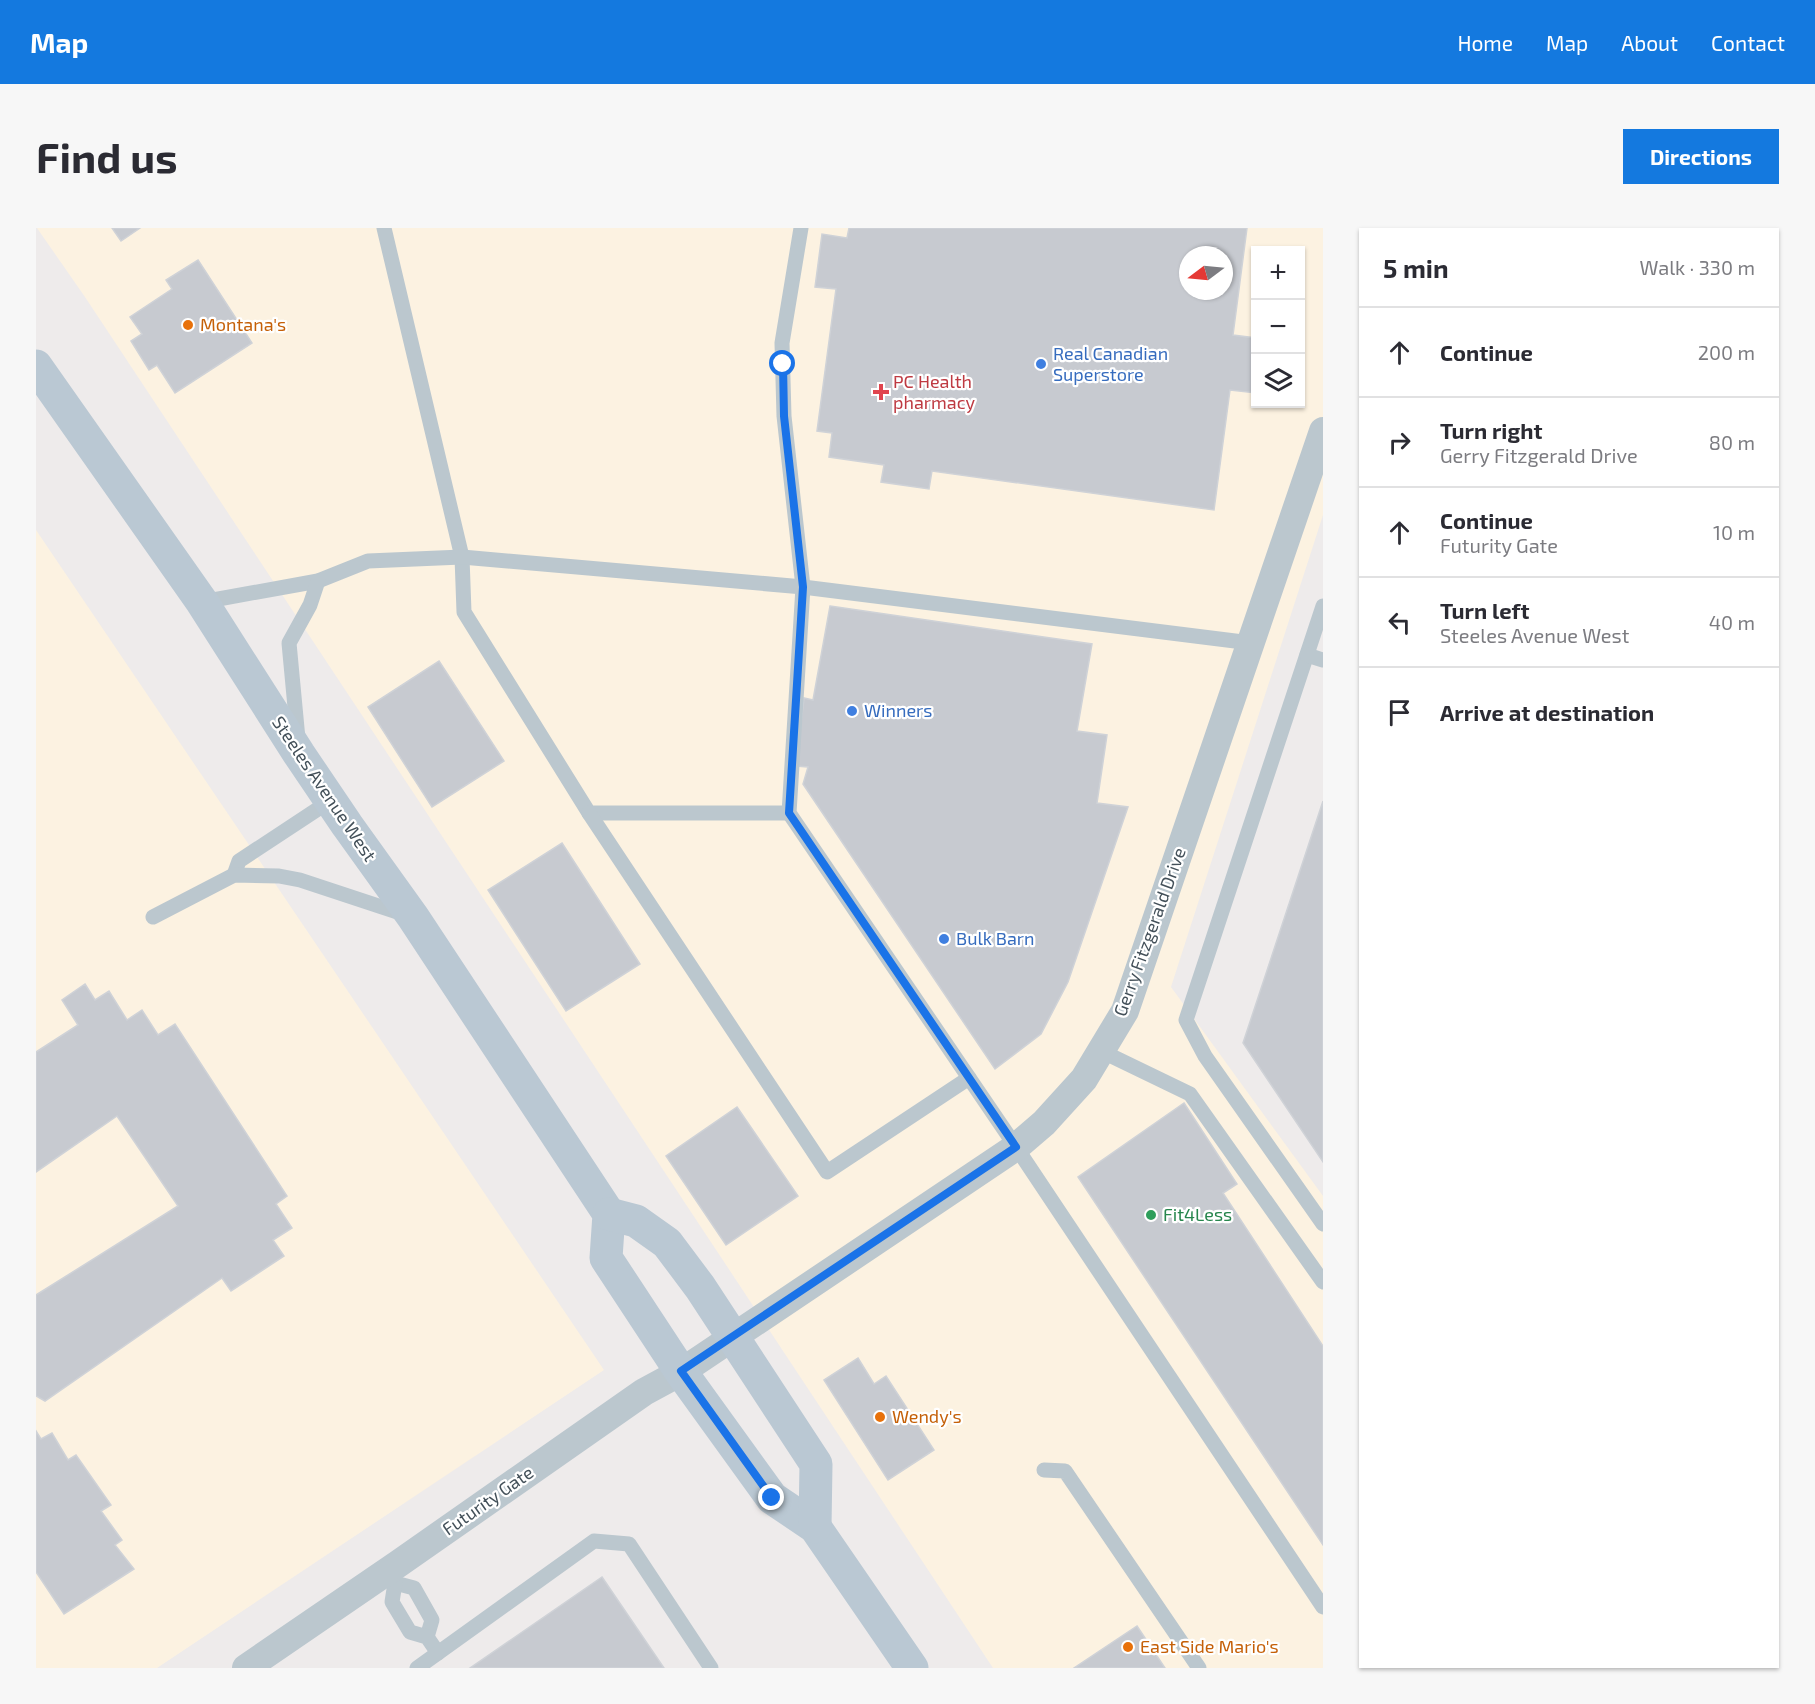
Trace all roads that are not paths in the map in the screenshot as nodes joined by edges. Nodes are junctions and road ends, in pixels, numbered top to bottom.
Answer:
1 (384, 228) edge
2 (801, 228) edge
3 (36, 366) edge
4 (1323, 431) edge
5 (462, 557) junction
6 (318, 581) junction
7 (803, 587) junction
8 (201, 602) junction
9 (1323, 606) edge
10 (1251, 643) junction
11 (1307, 655) junction
12 (1323, 660) edge
13 (299, 754) junction
14 (330, 801) junction
15 (589, 813) junction
16 (789, 813) junction
17 (234, 875) junction
18 (153, 917) dead end
19 (413, 917) junction
20 (1101, 1051) junction
21 (969, 1078) junction
22 (1016, 1147) junction
23 (609, 1214) junction
24 (1323, 1224) edge
25 (1323, 1282) edge
26 (732, 1338) junction
27 (681, 1371) junction
28 (1044, 1470) dead end
29 (815, 1527) junction
30 (391, 1577) junction
31 (1323, 1607) edge
32 (427, 1637) junction
33 (438, 1653) junction
34 (246, 1668) edge
35 (417, 1668) edge
36 (711, 1668) edge
37 (912, 1668) edge
38 (1199, 1668) edge

1 - 5 lane
2 - 7 lane
3 - 8 main road, Steeles Avenue West
4 - 10 street, Gerry Fitzgerald Drive
5 - 6 lane
5 - 7 lane
5 - 15 lane
6 - 8 lane
6 - 13 lane
7 - 10 lane
7 - 16 lane
8 - 13 main road, Steeles Avenue West
9 - 11 lane
10 - 20 street, Gerry Fitzgerald Drive
11 - 12 lane
11 - 24 lane
13 - 14 main road, Steeles Avenue West
14 - 17 lane
14 - 19 main road, Steeles Avenue West
15 - 16 lane
15 - 21 lane
16 - 21 lane
17 - 18 lane
17 - 19 lane
19 - 23 main road, Steeles Avenue West
20 - 22 street, Gerry Fitzgerald Drive
20 - 25 lane
21 - 22 lane
22 - 26 street, Gerry Fitzgerald Drive
22 - 31 lane
23 - 26 main road
23 - 27 main road
26 - 27 street, Futurity Gate
26 - 29 main road
27 - 29 main road
27 - 30 street, Futurity Gate
28 - 38 lane
29 - 37 main road
30 - 32 lane
30 - 32 lane
30 - 34 street, Futurity Gate
32 - 33 lane
33 - 35 lane
33 - 36 lane

